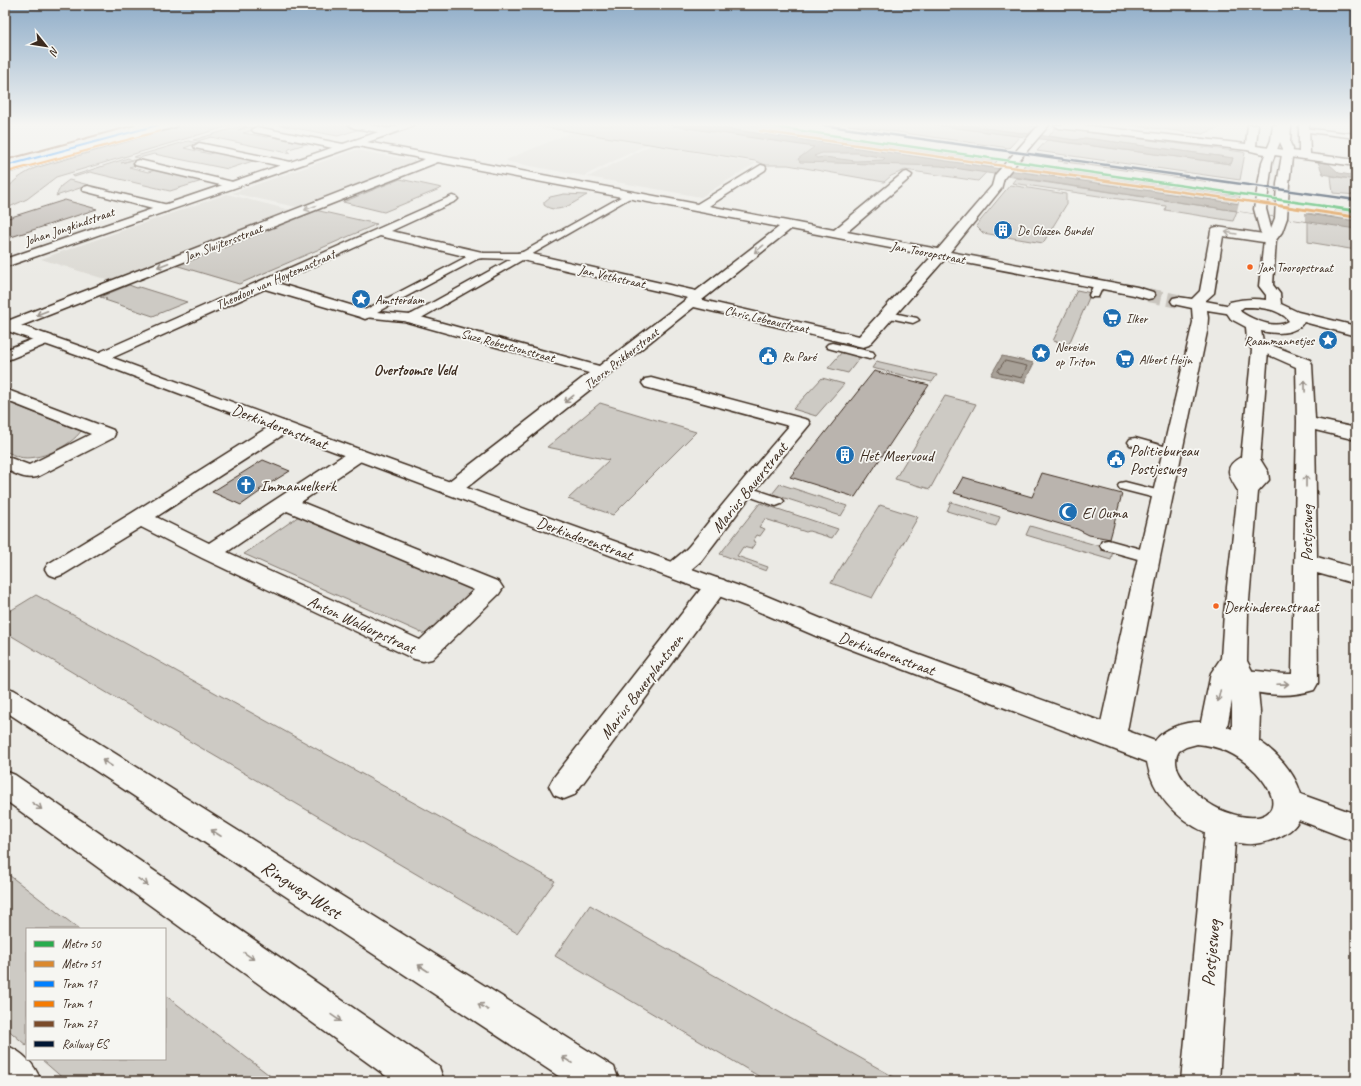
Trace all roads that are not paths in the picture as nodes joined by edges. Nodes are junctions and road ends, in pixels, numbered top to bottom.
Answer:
1 (193, 176) edge
2 (260, 176) edge
3 (393, 176) edge
4 (530, 176) edge
5 (749, 176) edge
6 (905, 176) edge
7 (1001, 176) edge
8 (1265, 176) edge
9 (1285, 176) edge
10 (233, 185) junction
11 (88, 188) dead end
12 (631, 195) junction
13 (452, 200) dead end
14 (164, 208) junction
15 (699, 208) junction
16 (789, 225) junction
17 (379, 232) junction
18 (837, 234) junction
19 (1270, 239) junction
20 (941, 254) junction
21 (477, 255) junction
22 (523, 256) junction
23 (5, 263) edge
24 (264, 284) junction
25 (1266, 286) junction
26 (1145, 292) tunnel mouth
27 (696, 299) junction
28 (1185, 300) junction
29 (1258, 303) junction
30 (1274, 306) junction
31 (1232, 310) junction
32 (365, 314) junction
33 (889, 315) junction
34 (412, 318) junction
35 (913, 320) dead end
36 (1296, 320) junction
37 (1254, 324) junction
38 (6, 326) edge
39 (1270, 328) junction
40 (1354, 331) edge
41 (46, 340) junction
42 (836, 342) junction
43 (1263, 349) junction
44 (869, 355) dead end
45 (5, 356) edge
46 (99, 358) junction
47 (603, 372) junction
48 (651, 383) dead end
49 (5, 394) edge
50 (1306, 422) junction
51 (282, 427) junction
52 (1356, 434) edge
53 (1135, 442) dead end
54 (1173, 453) junction
55 (357, 455) junction
56 (5, 462) edge
57 (1124, 486) dead end
58 (452, 489) junction
59 (745, 490) junction
60 (1163, 496) junction
61 (776, 501) dead end
62 (286, 503) junction
63 (140, 518) junction
64 (1108, 545) dead end
65 (210, 553) junction
66 (1149, 557) junction
67 (1306, 562) junction
68 (56, 569) dead end
69 (675, 571) junction
70 (1356, 576) edge
71 (716, 586) junction
72 (1239, 670) junction
73 (5, 697) edge
74 (1212, 734) junction
75 (1112, 736) junction
76 (1245, 747) junction
77 (1162, 755) junction
78 (5, 784) edge
79 (564, 786) dead end
80 (1289, 803) junction
81 (1221, 825) junction
82 (1356, 828) edge
83 (5, 1064) edge
84 (413, 1073) edge
85 (22, 1081) edge
86 (600, 1081) edge
87 (1200, 1081) edge

1 - 10 main road
2 - 10 main road, Johan Jongkindstraat
3 -> 38 main road, Jan Sluijtersstraat
4 - 12 main road, Jan Tooropstraat
5 - 15 main road
6 - 18 main road
7 - 20 main road
8 - 19 main road
9 - 19 main road
10 - 14 main road, Johan Jongkindstraat
11 - 14 main road, Johan Jongkindstraat
12 - 15 main road, Jan Tooropstraat
12 - 22 street
13 - 17 main road, Theodoor van Hoytemastraat
14 - 23 main road, Johan Jongkindstraat
15 - 16 main road, Jan Tooropstraat
16 - 18 main road, Jan Tooropstraat
16 -> 27 main road, Thorn Prikkerstraat
17 - 21 main road
17 - 24 main road, Theodoor van Hoytemastraat
18 - 20 main road, Jan Tooropstraat
19 - 25 main road
19 -> 28 main road
20 - 26 main road, Jan Tooropstraat
20 - 33 main road
21 - 22 street
21 - 32 street
22 - 27 main road, Jan Vethstraat
22 - 34 street
24 - 32 main road
24 - 46 main road, Theodoor van Hoytemastraat
25 - 29 main road
25 - 30 main road
27 - 42 main road, Chris Lebeaustraat
27 - 47 main road, Thorn Prikkerstraat
28 - 31 main road
28 - 54 main road
29 - 30 main road
29 - 31 main road
30 - 36 main road
31 - 37 main road
32 - 34 street
33 - 35 street
33 - 42 main road
34 - 47 main road, Suze Robertsonstraat
36 - 39 main road
36 - 40 main road
37 - 39 main road
37 - 43 main road
38 - 41 main road, Derkinderenstraat
39 - 43 main road
41 - 45 main road
41 - 46 main road, Derkinderenstraat
42 - 44 street
50 -> 43 main road, Postjesweg
43 - 72 main road
46 - 51 main road, Derkinderenstraat
47 -> 58 main road, Thorn Prikkerstraat
48 - 59 main road, Marius Bauerstraat
49 - 56 main road
50 - 52 main road
67 -> 50 main road, Postjesweg
51 - 55 main road, Derkinderenstraat
51 - 63 main road
53 - 54 street
54 - 60 main road
55 - 58 main road, Derkinderenstraat
55 - 62 main road
57 - 60 street
58 - 69 main road, Derkinderenstraat
59 - 61 street
59 - 69 main road, Marius Bauerstraat
60 - 66 main road
62 - 65 main road
62 - 65 main road, Anton Waldorpstraat
63 - 65 main road, Anton Waldorpstraat
63 - 68 main road
64 - 66 street
66 - 75 main road
67 - 70 main road
72 -> 67 main road, Postjesweg
69 - 71 main road, Derkinderenstraat
71 - 75 main road, Derkinderenstraat
71 - 79 main road, Marius Bauerplantsoen
72 -> 74 main road
72 - 76 main road
86 -> 73 main road, Ringweg-West
74 - 76 main road
74 - 77 main road
75 - 77 main road, Derkinderenstraat
76 - 80 main road
77 - 81 main road
78 -> 84 main road
80 - 81 main road
80 - 82 main road
81 - 87 main road, Postjesweg
83 - 85 main road

